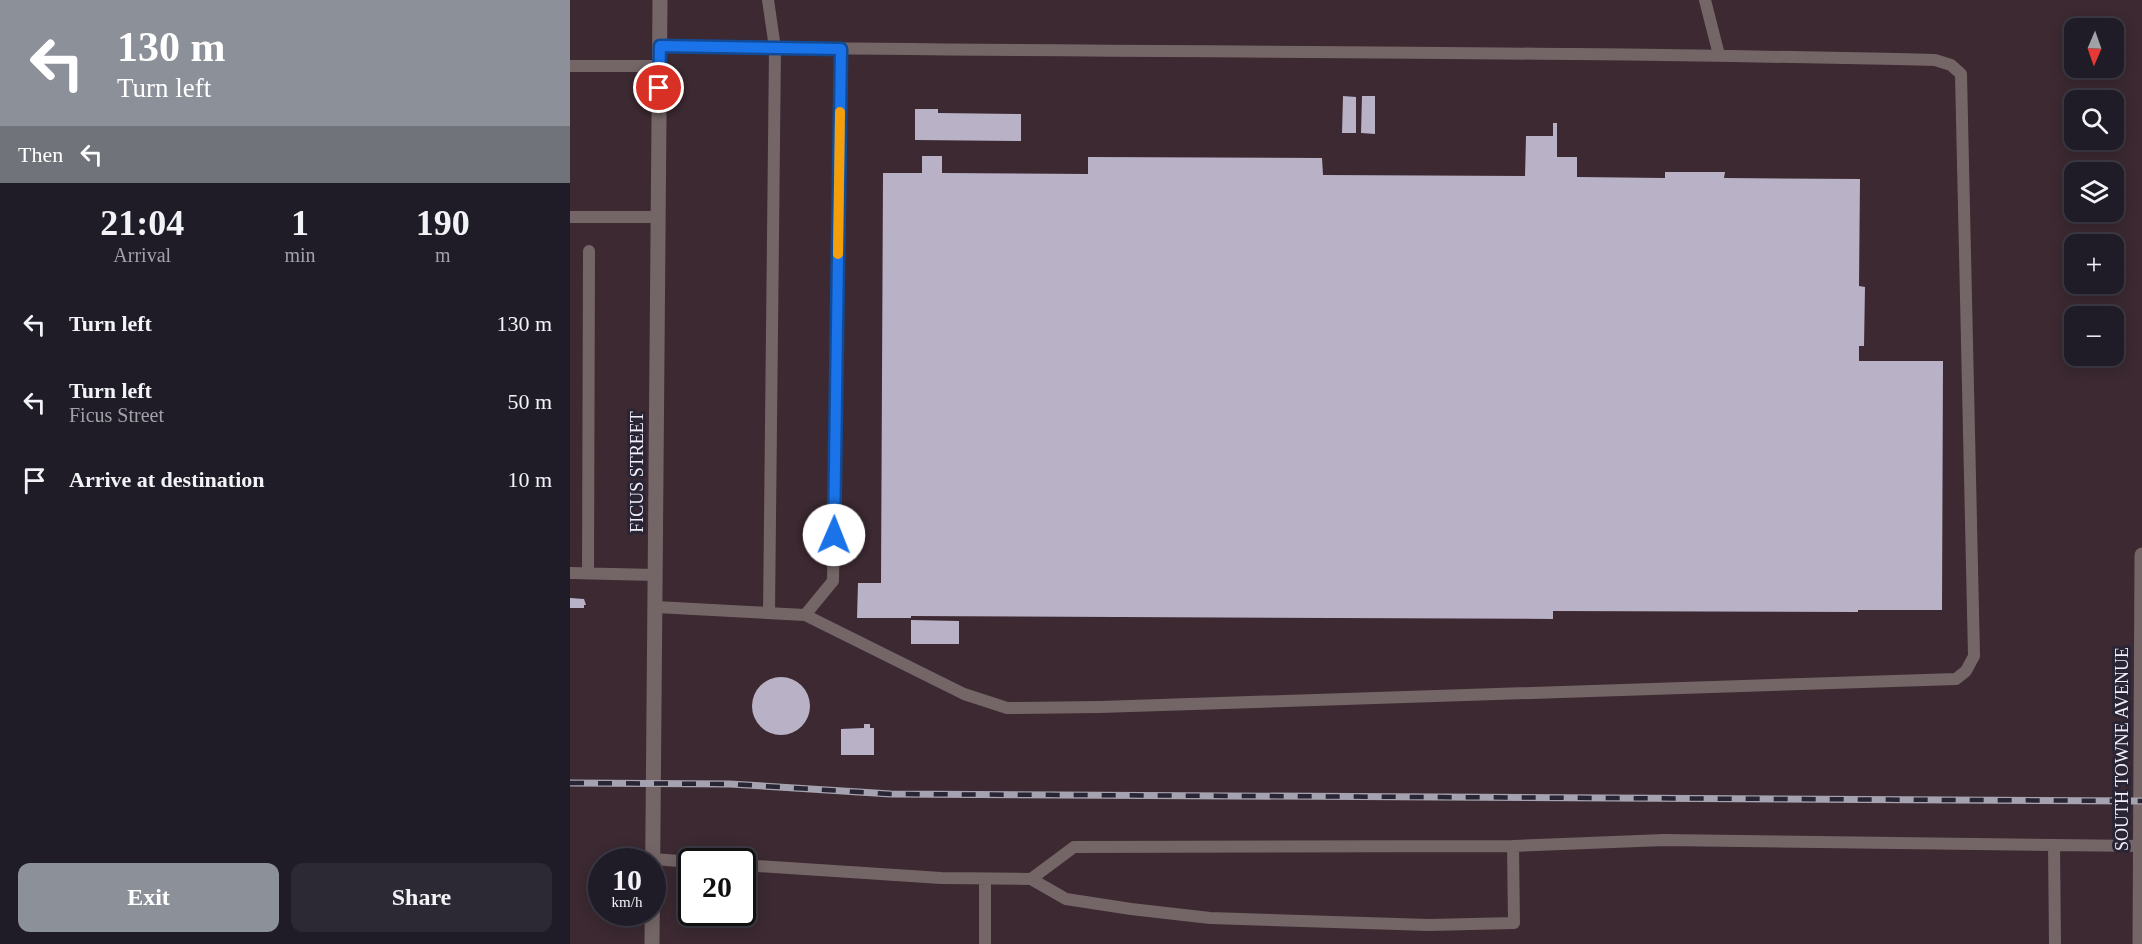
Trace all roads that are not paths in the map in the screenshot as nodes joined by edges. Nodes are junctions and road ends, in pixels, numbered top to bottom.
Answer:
1 (660, 0) edge
2 (768, 0) edge
3 (1705, 0) edge
4 (660, 46) junction
5 (775, 48) junction
6 (841, 49) junction
7 (1719, 55) junction
8 (570, 66) edge
9 (660, 66) junction
10 (570, 217) edge
11 (658, 217) junction
12 (589, 251) dead end
13 (2142, 555) edge
14 (570, 573) edge
15 (588, 573) junction
16 (656, 575) junction
17 (656, 607) junction
18 (770, 613) junction
19 (805, 615) junction
20 (2054, 845) junction
21 (1513, 846) junction
22 (2140, 846) junction
23 (653, 848) edge
24 (756, 866) edge
25 (985, 879) junction
26 (1031, 879) junction
27 (652, 926) edge
28 (652, 944) edge
29 (985, 944) edge
30 (2055, 944) edge
31 (2140, 944) edge

1 - 4 street, FICUS STREET
2 - 5 lane
3 - 7 lane
4 - 5 lane
4 - 9 street, FICUS STREET
5 - 6 lane
5 - 18 lane
6 - 7 lane
6 - 19 lane
7 - 19 lane
8 - 9 lane
9 - 11 street, FICUS STREET
10 - 11 lane
11 - 16 street, FICUS STREET
12 - 15 lane
13 - 22 street, SOUTH TOWNE AVENUE
14 - 15 lane
15 - 16 lane
16 - 17 street, FICUS STREET
17 - 18 lane
17 - 23 street, FICUS STREET
18 - 19 lane
20 - 21 lane
20 - 22 lane
20 - 30 lane
21 - 26 lane
21 - 26 lane
22 - 31 street, SOUTH TOWNE AVENUE
24 - 25 lane
25 - 26 lane
25 - 29 lane
27 - 28 street, FICUS STREET

